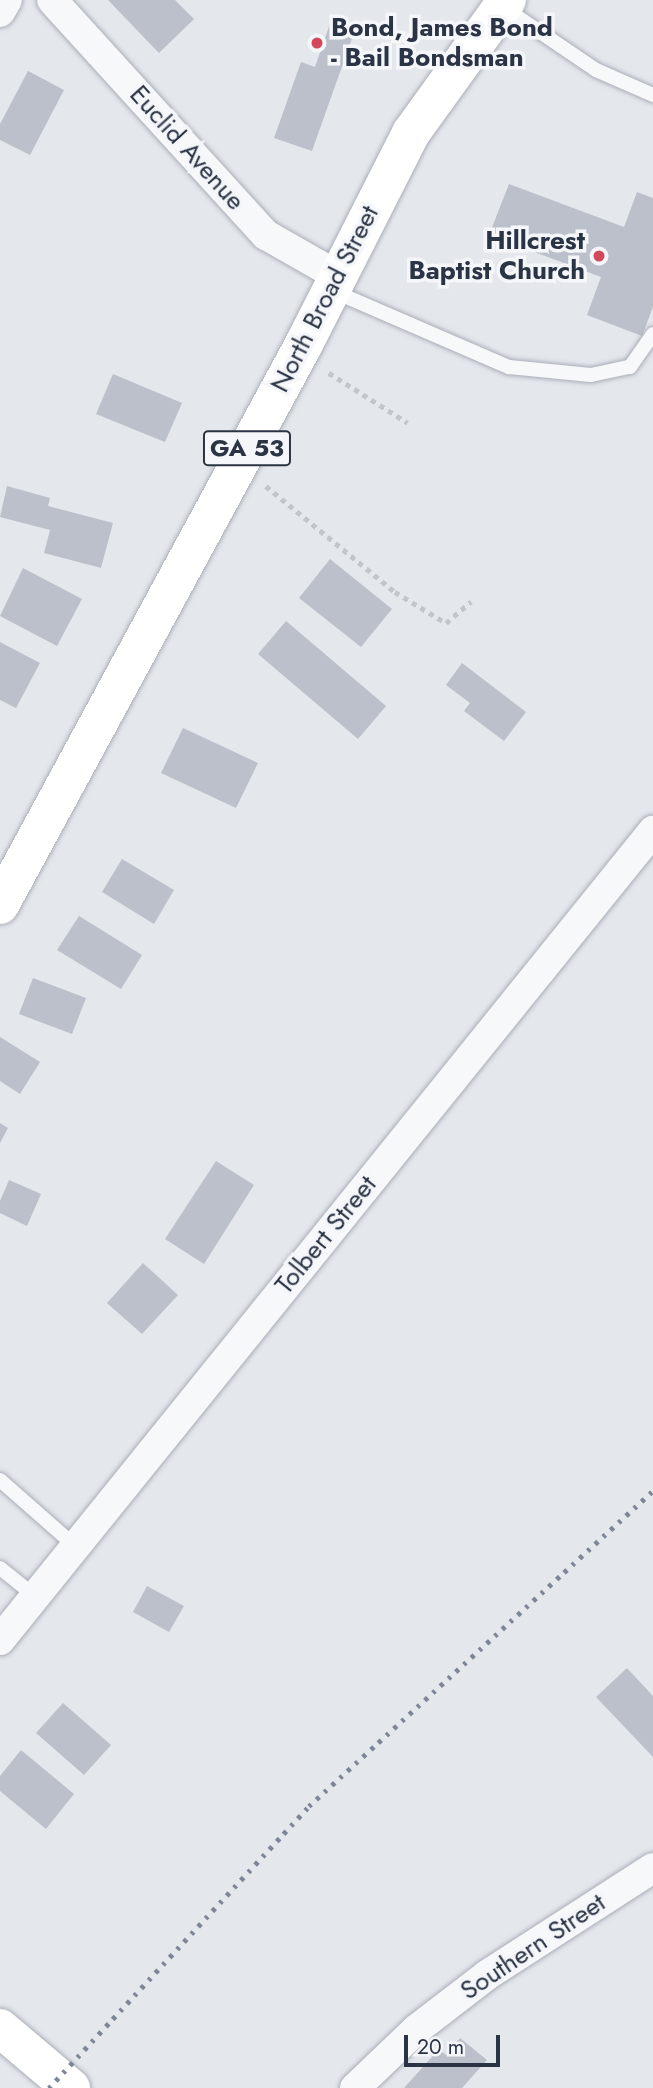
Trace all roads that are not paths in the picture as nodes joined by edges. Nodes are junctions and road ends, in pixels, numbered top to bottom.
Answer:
1 (7, 0) edge
2 (52, 0) edge
3 (504, 3) edge
4 (0, 12) edge
5 (653, 95) edge
6 (334, 283) junction
7 (653, 334) edge
8 (653, 831) edge
9 (6, 881) edge
10 (0, 1480) edge
11 (75, 1546) junction
12 (0, 1568) edge
13 (35, 1596) junction
14 (0, 1640) edge
15 (653, 1868) edge
16 (0, 2028) edge
17 (71, 2088) edge
18 (355, 2088) edge

1 - 4 street
2 - 6 street, Euclid Avenue
3 - 5 lane
3 - 6 main road, North Broad Street / GA 53
6 - 7 lane
6 - 9 main road, North Broad Street / GA 53
8 - 11 street, Tolbert Street
10 - 11 lane
11 - 13 street, Tolbert Street
12 - 13 lane
13 - 14 street, Tolbert Street
15 - 18 street, Southern Street
16 - 17 main road

